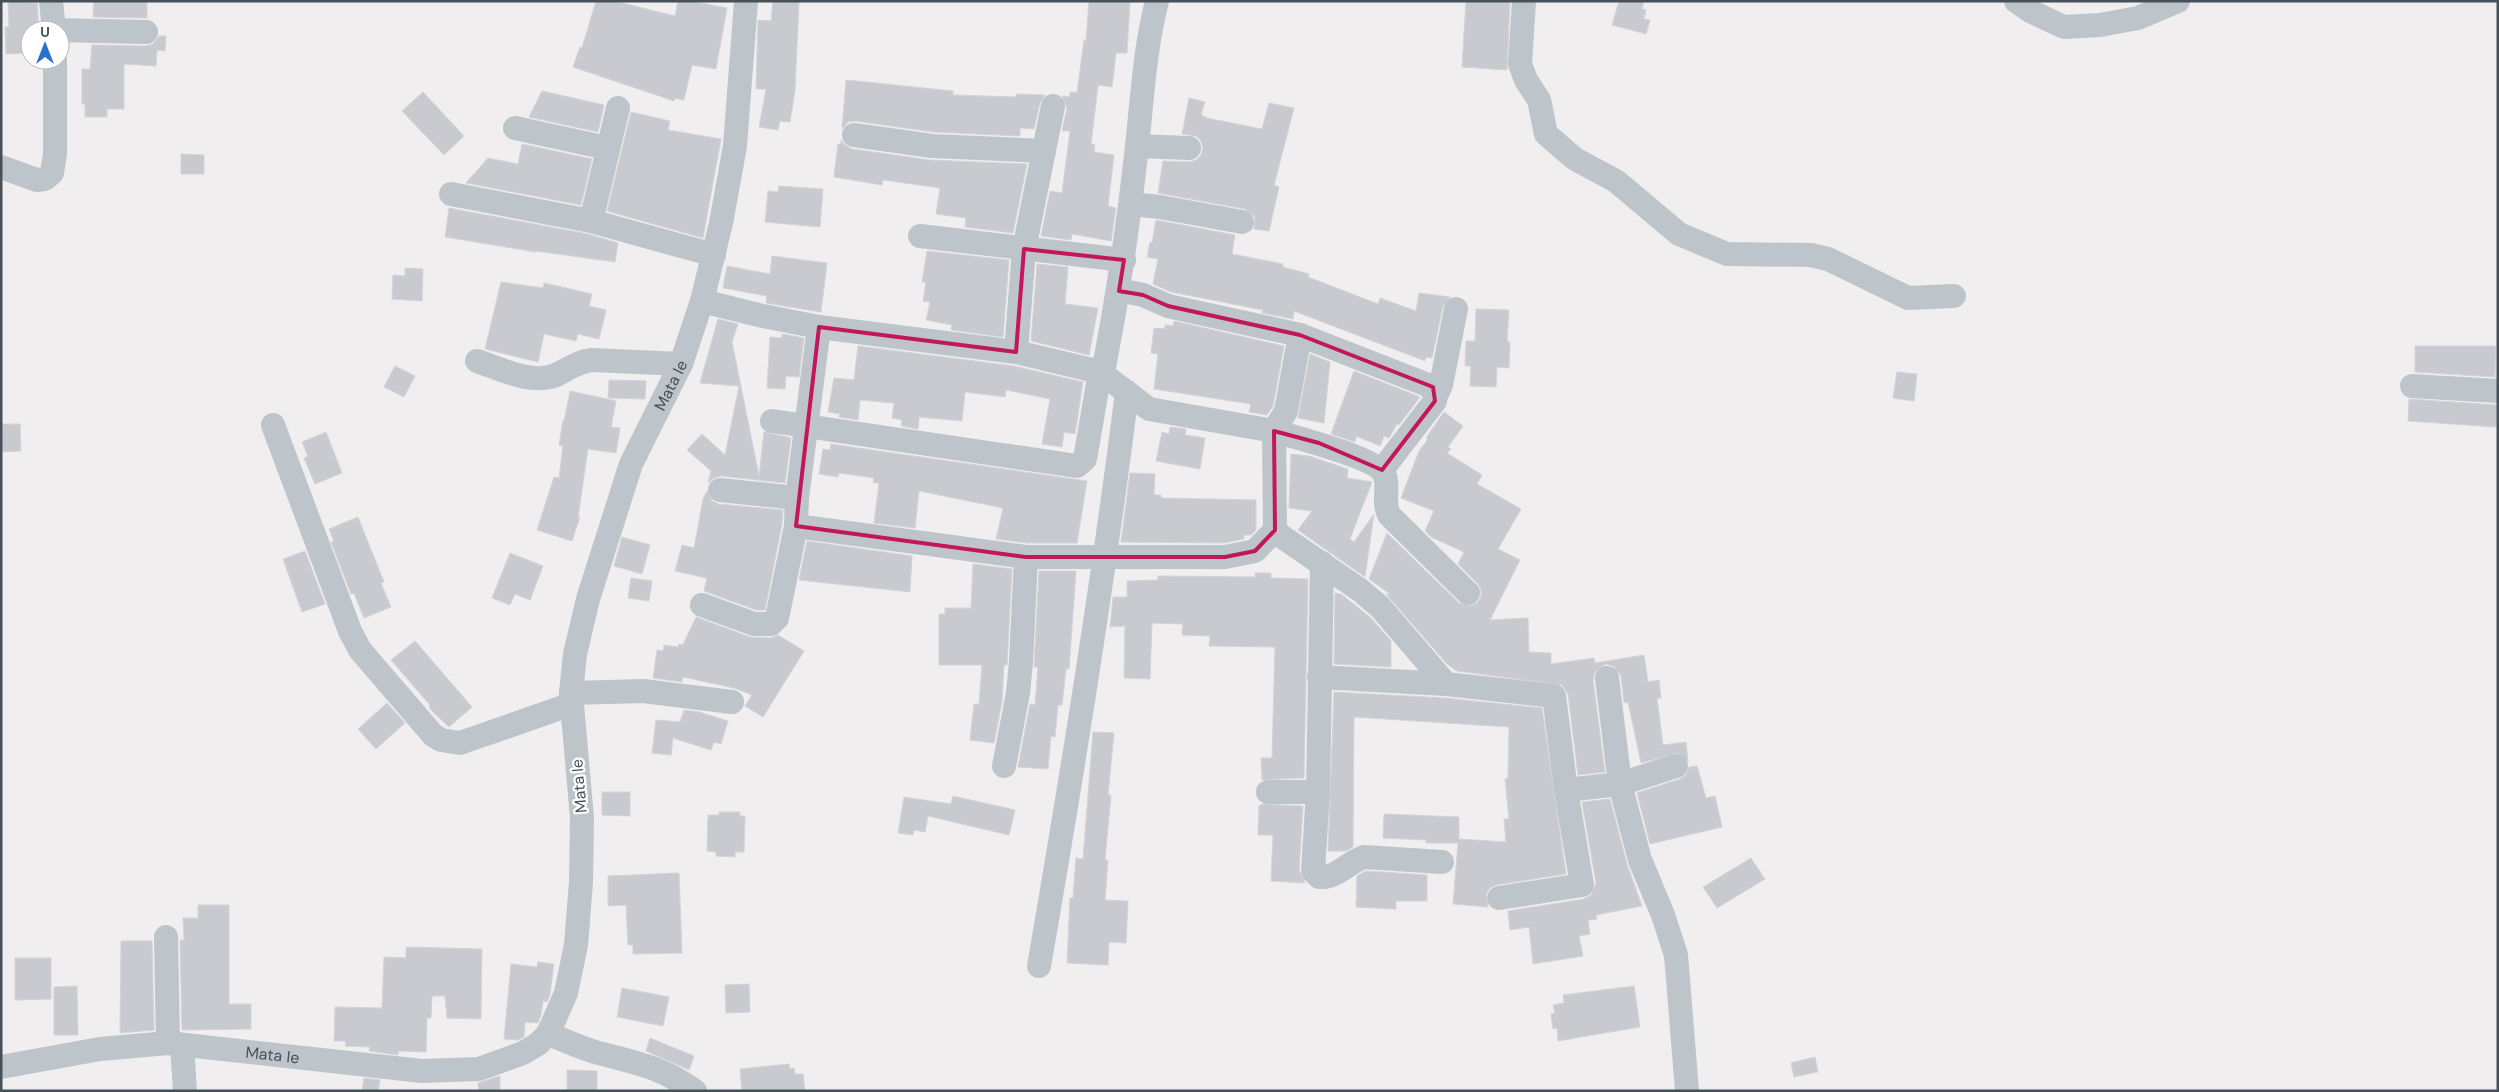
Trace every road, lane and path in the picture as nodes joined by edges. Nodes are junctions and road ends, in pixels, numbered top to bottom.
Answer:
1 (51, 1) edge
2 (746, 1) edge
3 (1157, 1) edge
4 (1524, 1) edge
5 (2016, 1) edge
6 (2178, 1) edge
7 (53, 20) edge
8 (70, 30) edge
9 (146, 32) dead end
10 (55, 70) edge
11 (1053, 106) dead end
12 (618, 108) dead end
13 (515, 128) dead end
14 (854, 135) dead end
15 (1147, 146) junction
16 (607, 148) junction
17 (1189, 148) dead end
18 (1044, 151) junction
19 (1, 167) edge
20 (451, 194) dead end
21 (1132, 204) junction
22 (591, 221) junction
23 (1242, 222) dead end
24 (920, 236) dead end
25 (1024, 249) junction
26 (714, 254) junction
27 (1124, 260) junction
28 (1128, 292) junction
29 (1954, 296) dead end
30 (702, 301) junction
31 (1456, 309) dead end
32 (818, 327) junction
33 (1300, 335) junction
34 (1016, 352) junction
35 (477, 361) dead end
36 (681, 364) junction
37 (1111, 379) junction
38 (2412, 386) dead end
39 (2498, 391) edge
40 (1436, 396) junction
41 (772, 421) dead end
42 (273, 425) dead end
43 (806, 426) junction
44 (1274, 431) junction
45 (1382, 470) junction
46 (720, 490) dead end
47 (797, 498) junction
48 (796, 526) junction
49 (1275, 530) junction
50 (1026, 556) junction
51 (1094, 558) junction
52 (1322, 563) junction
53 (1468, 593) dead end
54 (702, 605) dead end
55 (1319, 677) junction
56 (1607, 678) dead end
57 (1446, 684) junction
58 (571, 698) junction
59 (732, 702) dead end
60 (1004, 766) dead end
61 (1676, 766) dead end
62 (1620, 784) junction
63 (1566, 790) junction
64 (1268, 792) dead end
65 (1318, 792) junction
66 (1442, 862) dead end
67 (1498, 898) dead end
68 (166, 937) dead end
69 (1039, 966) dead end
70 (548, 1034) junction
71 (175, 1044) junction
72 (1, 1067) edge
73 (185, 1091) edge
74 (695, 1091) edge
75 (1687, 1091) edge

1 - 7 street
2 - 26 street, Mata Ie
3 - 15 street
4 - 29 street
5 - 6 street
8 - 9 street
10 - 19 street
11 - 18 street
12 - 16 street
13 - 16 street
14 - 18 street
15 - 17 street
15 - 21 street
16 - 22 street
18 - 25 street
20 - 22 street
21 - 23 street
21 - 27 street
22 - 26 street
24 - 25 street
25 - 27 street
25 - 34 street
26 - 30 street, Mata Ie
27 - 28 street
28 - 33 street
28 - 37 street
30 - 32 street
30 - 36 street, Mata Ie
31 - 40 street
32 - 34 street
32 - 43 street
33 - 40 street
33 - 44 street
34 - 37 street
35 - 36 street
36 - 58 street, Mata Ie
37 - 43 street
37 - 44 street
37 - 51 street
38 - 39 street
40 - 45 street
41 - 43 street
42 - 58 street
43 - 47 street
44 - 45 street
44 - 49 street
45 - 53 street
46 - 47 street
47 - 48 street
48 - 50 street
48 - 54 street
49 - 51 street
49 - 52 street
50 - 51 street
50 - 60 street
51 - 69 street
52 - 55 street
52 - 57 street
55 - 57 street
55 - 65 street
56 - 62 street
57 - 63 street
58 - 59 street
58 - 70 street, Mata Ie
61 - 62 street
62 - 63 street
62 - 75 street
63 - 67 street
64 - 65 street
65 - 66 street
68 - 71 street
70 - 71 street, Mata Ie
70 - 74 street
71 - 72 street, Mata Ie
71 - 73 street

